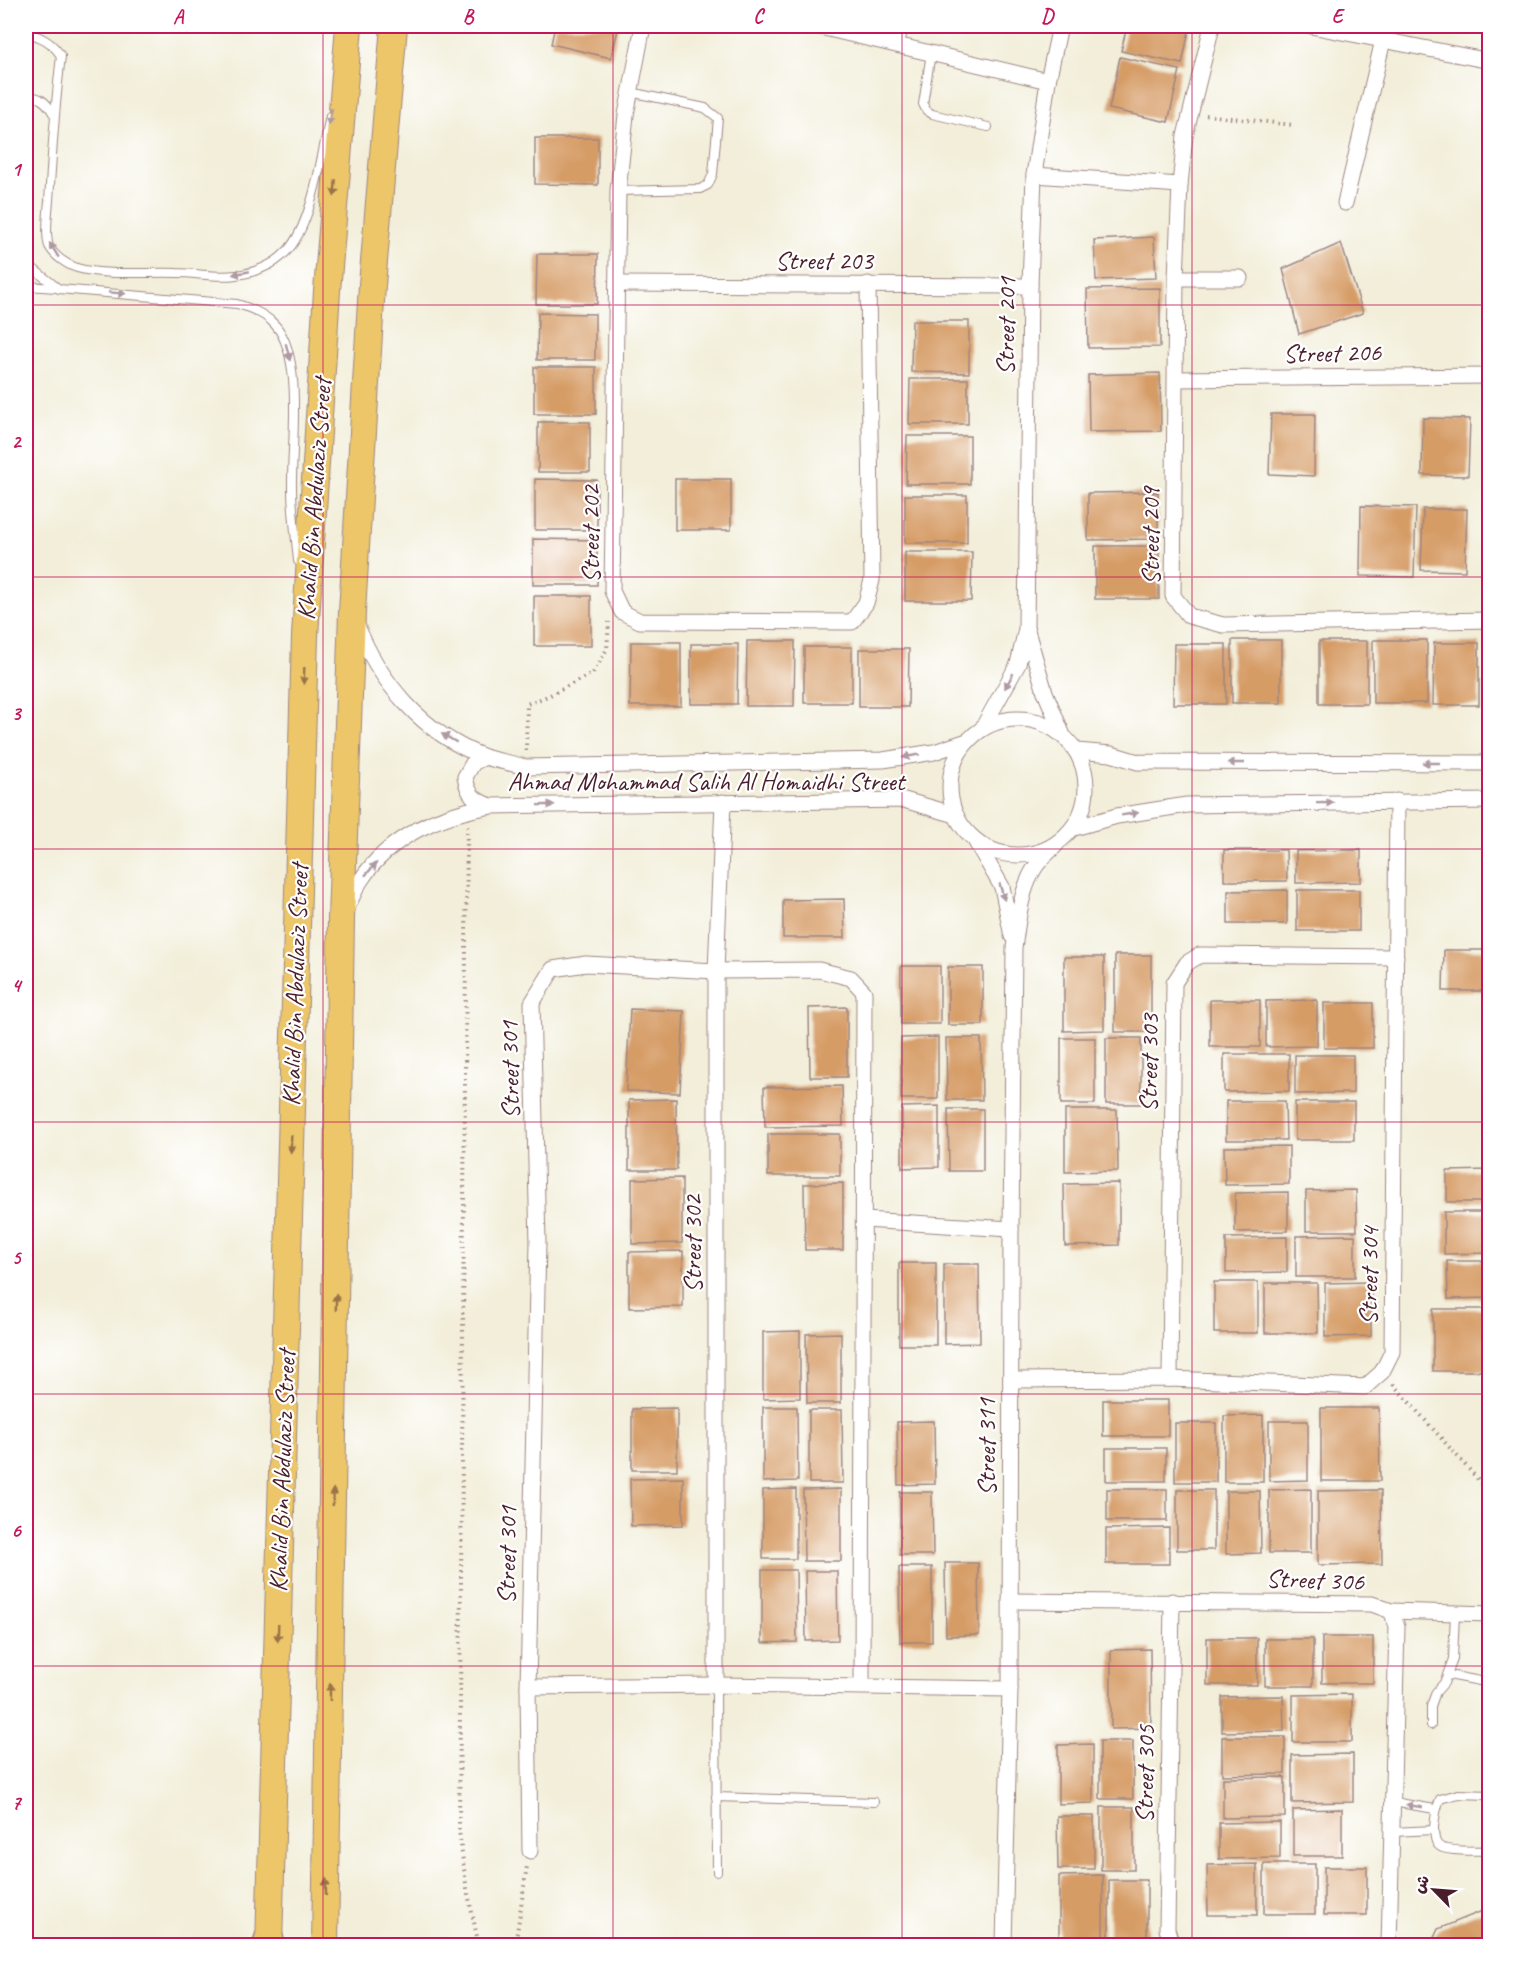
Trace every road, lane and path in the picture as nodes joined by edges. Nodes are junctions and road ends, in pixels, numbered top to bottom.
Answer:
1 (394, 26) edge
2 (643, 26) edge
3 (816, 26) edge
4 (901, 26) edge
5 (1060, 26) edge
6 (1212, 26) edge
7 (1311, 26) edge
8 (348, 32) edge
9 (26, 33) edge
10 (1383, 40) junction
11 (896, 45) junction
12 (931, 53) junction
13 (1490, 61) edge
14 (1048, 81) junction
15 (630, 92) junction
16 (335, 95) dead end
17 (26, 96) edge
18 (332, 106) dead end
19 (1190, 113) junction
20 (53, 115) junction
21 (1293, 125) dead end
22 (988, 127) dead end
23 (1034, 175) junction
24 (1180, 184) junction
25 (618, 191) junction
26 (1345, 203) dead end
27 (26, 263) edge
28 (1176, 278) junction
29 (1240, 278) dead end
30 (617, 284) junction
31 (868, 284) junction
32 (26, 286) edge
33 (1030, 286) junction
34 (59, 289) junction
35 (1490, 375) edge
36 (1176, 379) junction
37 (299, 568) dead end
38 (300, 580) dead end
39 (612, 591) junction
40 (352, 612) junction
41 (1490, 620) edge
42 (1026, 629) junction
43 (305, 636) junction
44 (982, 729) junction
45 (1062, 733) junction
46 (967, 741) junction
47 (1077, 751) junction
48 (485, 757) junction
49 (1490, 763) edge
50 (525, 767) junction
51 (1397, 801) junction
52 (1490, 801) edge
53 (723, 802) junction
54 (491, 806) junction
55 (467, 810) junction
56 (956, 815) junction
57 (1074, 828) junction
58 (975, 841) junction
59 (1056, 845) junction
60 (341, 919) junction
61 (1014, 948) junction
62 (1396, 957) junction
63 (716, 971) junction
64 (864, 1220) junction
65 (1011, 1228) junction
66 (1382, 1372) junction
67 (1170, 1379) junction
68 (1011, 1380) junction
69 (1490, 1493) edge
70 (1490, 1557) edge
71 (1010, 1601) junction
72 (1172, 1602) junction
73 (1391, 1611) junction
74 (1455, 1613) junction
75 (1488, 1614) edge
76 (1449, 1675) junction
77 (1490, 1683) edge
78 (716, 1685) junction
79 (862, 1686) junction
80 (528, 1687) junction
81 (1010, 1689) junction
82 (1431, 1725) dead end
83 (1490, 1795) edge
84 (716, 1797) junction
85 (874, 1802) dead end
86 (1393, 1802) junction
87 (1435, 1809) junction
88 (1434, 1830) junction
89 (1392, 1832) junction
90 (530, 1851) joint
91 (1490, 1851) edge
92 (717, 1872) dead end
93 (268, 1943) edge
94 (325, 1946) edge
95 (479, 1946) edge
96 (515, 1946) edge
97 (1004, 1946) edge
98 (1172, 1946) edge
99 (1389, 1946) edge

1 - 40 main road, Khalid Bin Abdulaziz Street
2 - 15 street, Street 202
3 - 11 street
4 - 11 street
5 - 14 street, Street 201
6 - 19 street, Street 209
7 - 10 street
8 - 16 lane
8 -> 43 main road, Khalid Bin Abdulaziz Street
9 - 20 lane
10 - 13 street
10 - 26 street
11 - 12 street
12 - 14 street
12 - 22 lane
14 - 23 street, Street 201
15 - 25 street, Street 202
15 - 25 lane
17 - 20 lane
18 -> 20 lane
19 - 21 path
19 - 24 street, Street 209
23 - 24 street
23 - 33 street, Street 201
24 - 28 street, Street 209
25 - 30 street, Street 202
27 - 34 lane
28 - 29 street
28 - 36 street, Street 209
30 - 31 street, Street 203
30 - 39 street, Street 202
31 - 33 street, Street 203
31 - 39 street, Street 202
32 - 34 lane
33 - 42 street, Street 201
34 -> 37 lane
35 - 36 street, Street 206
36 - 41 street, Street 209
38 - 43 lane
39 - 50 path
48 -> 40 street, Ahmad Mohammad Salih Al Homaidhi Street
40 - 60 main road, Khalid Bin Abdulaziz Street
42 -> 44 street, Street 201
42 - 45 street, Street 201
43 -> 93 main road, Khalid Bin Abdulaziz Street
44 - 45 street
44 - 46 street
45 - 47 street
46 -> 50 street, Ahmad Mohammad Salih Al Homaidhi Street
46 - 56 street
49 -> 47 street
47 - 57 street
48 - 50 street, Ahmad Mohammad Salih Al Homaidhi Street
48 - 54 street, Ahmad Mohammad Salih Al Homaidhi Street
51 - 52 street
57 -> 51 street
51 - 62 street, Street 304
54 -> 53 street, Ahmad Mohammad Salih Al Homaidhi Street
53 - 56 street, Ahmad Mohammad Salih Al Homaidhi Street
53 - 63 street, Street 302
54 - 55 street, Ahmad Mohammad Salih Al Homaidhi Street
60 -> 55 street, Ahmad Mohammad Salih Al Homaidhi Street
55 - 95 path
56 - 58 street
57 - 59 street
58 - 59 street
58 -> 61 street, Street 311
59 - 61 street, Street 311
94 -> 60 main road, Khalid Bin Abdulaziz Street
61 - 65 street, Street 311
62 - 66 street, Street 304
62 - 67 street, Street 303
63 - 64 street, Street 301
63 - 78 street, Street 302
63 - 80 street, Street 301
64 - 65 street
64 - 79 street, Street 301
65 - 68 street, Street 311
66 - 67 street
66 - 69 path
67 - 68 street
68 - 71 street, Street 311
70 - 75 path
71 - 72 street, Street 306
71 - 81 street, Street 311
72 - 73 street, Street 306
72 - 98 street, Street 305
73 - 74 street
73 - 86 street, Street 306
74 - 75 street
74 - 76 lane
76 - 77 lane
76 - 82 lane
78 - 79 street
78 - 80 street
78 - 84 lane
79 - 81 street
80 - 90 street, Street 301
81 - 97 street, Street 311
83 - 87 lane
84 - 85 lane
84 - 92 lane
87 -> 86 lane
86 - 89 street, Street 306
87 - 88 lane
88 - 89 lane
88 - 91 lane
89 - 99 street, Street 306
90 - 96 path

